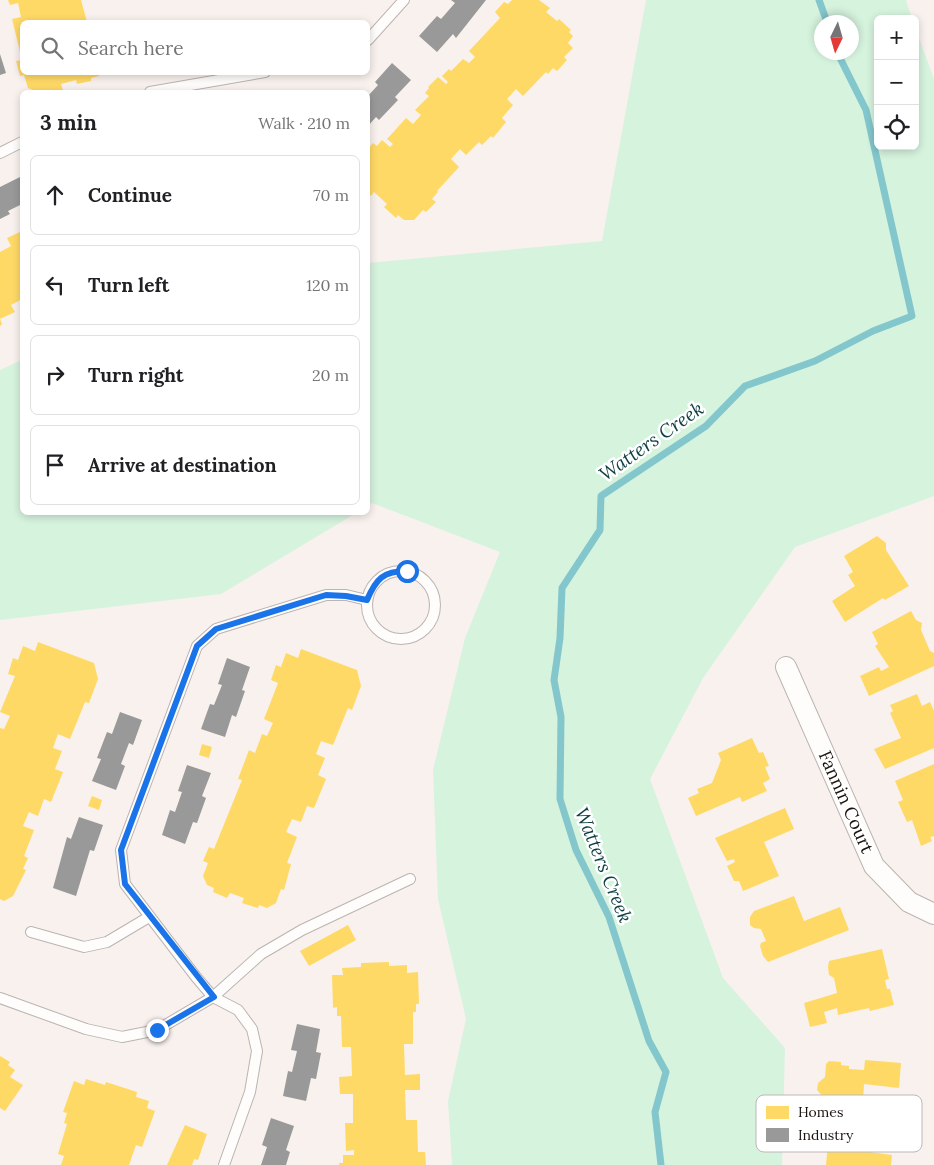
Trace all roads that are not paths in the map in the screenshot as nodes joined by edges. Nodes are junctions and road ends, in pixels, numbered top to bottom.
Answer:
1 (404, 0) edge
2 (370, 38) edge
3 (248, 75) edge
4 (162, 90) edge
5 (20, 143) edge
6 (0, 153) edge
7 (367, 600) junction
8 (786, 667) dead end
9 (410, 879) dead end
10 (934, 914) edge
11 (149, 916) junction
12 (31, 932) dead end
13 (214, 997) junction
14 (0, 998) edge
15 (224, 1165) edge

1 - 2 lane
3 - 4 lane
5 - 6 lane
7 - 7 lane
7 - 11 lane
8 - 10 street, Fannin Court
9 - 13 lane
11 - 12 lane
11 - 13 lane
13 - 14 lane
13 - 15 lane

